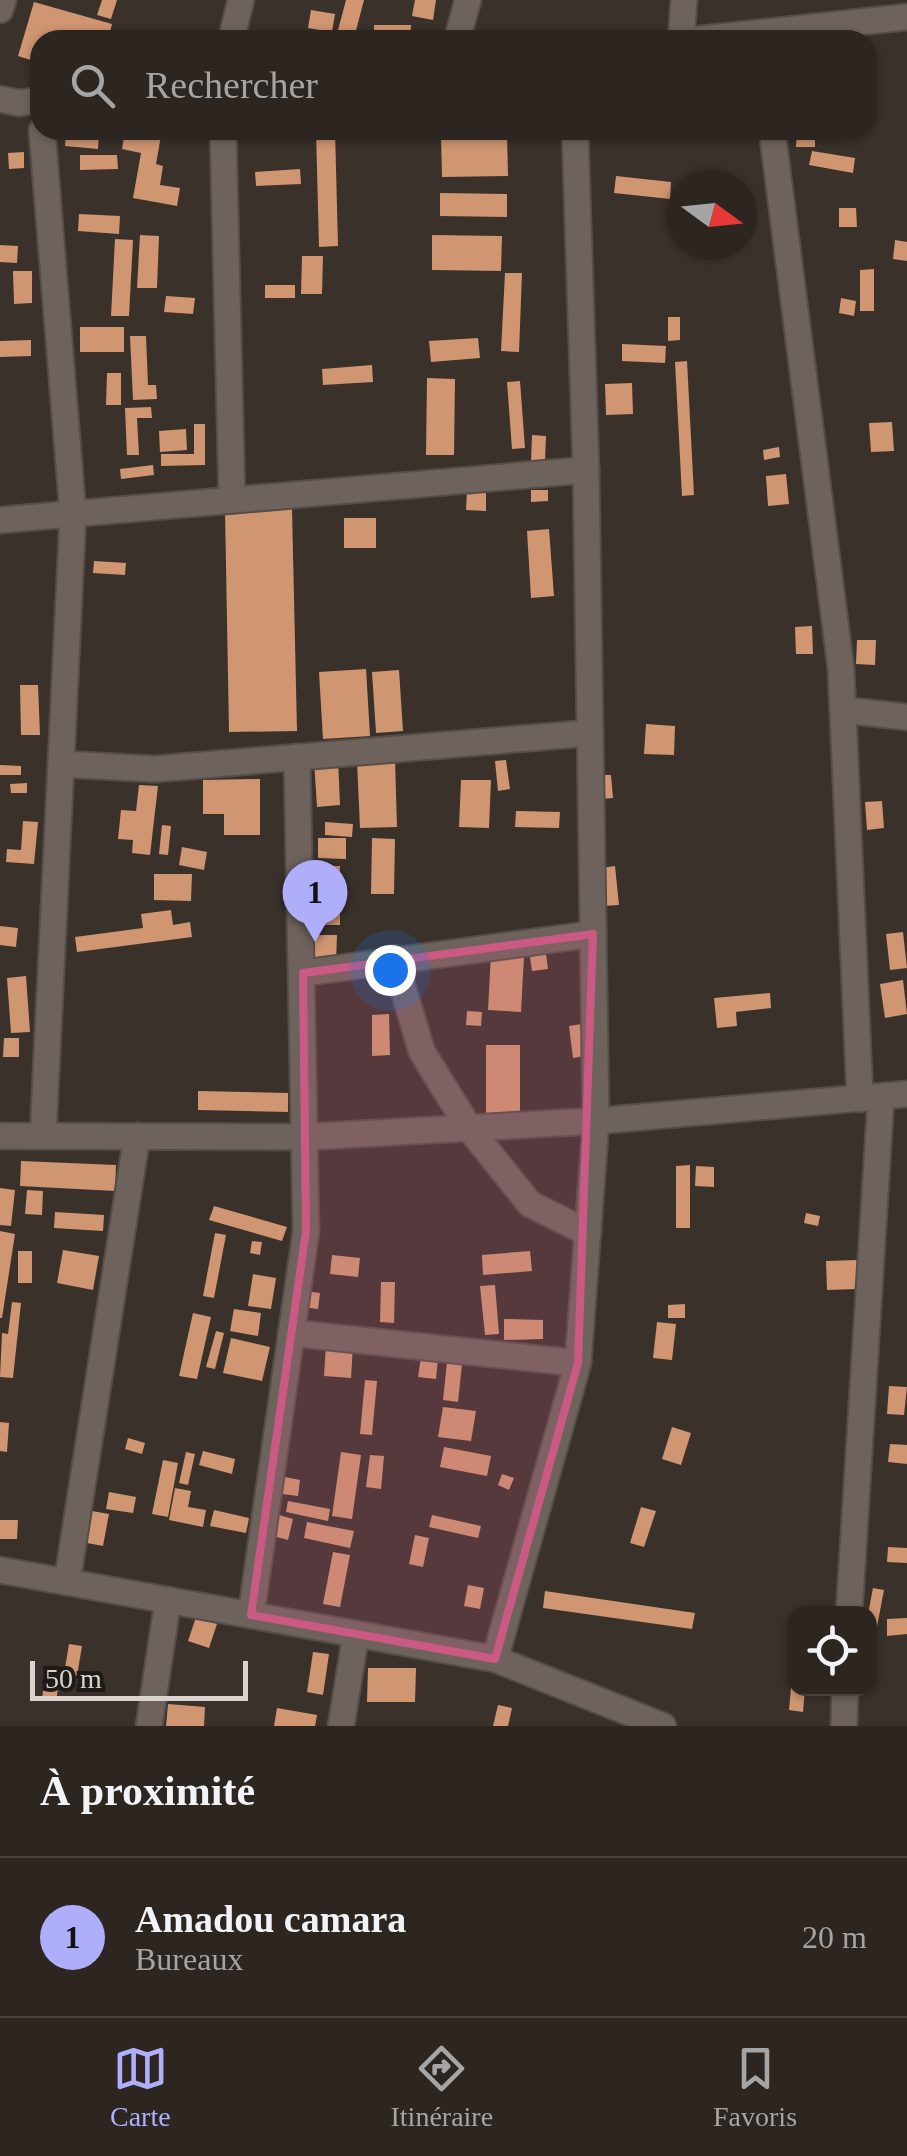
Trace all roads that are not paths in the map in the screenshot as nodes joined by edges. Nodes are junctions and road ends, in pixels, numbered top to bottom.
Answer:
1 (3, 0) edge
2 (241, 0) edge
3 (468, 0) edge
4 (684, 0) edge
5 (0, 10) edge
6 (862, 11) edge
7 (907, 17) edge
8 (233, 30) edge
9 (460, 30) edge
10 (682, 30) edge
11 (784, 30) edge
12 (0, 99) edge
13 (30, 101) edge
14 (43, 140) edge
15 (223, 140) edge
16 (575, 140) edge
17 (773, 140) edge
18 (586, 470) junction
19 (232, 500) junction
20 (73, 514) junction
21 (0, 520) edge
22 (843, 710) junction
23 (907, 716) edge
24 (590, 733) junction
25 (297, 758) junction
26 (61, 764) junction
27 (593, 934) junction
28 (394, 958) junction
29 (303, 973) junction
30 (907, 1094) edge
31 (870, 1098) junction
32 (596, 1120) junction
33 (469, 1128) junction
34 (0, 1136) edge
35 (43, 1136) junction
36 (138, 1136) junction
37 (303, 1137) junction
38 (588, 1233) junction
39 (291, 1333) junction
40 (578, 1364) junction
41 (0, 1570) edge
42 (67, 1582) junction
43 (168, 1600) junction
44 (850, 1606) edge
45 (251, 1615) junction
46 (356, 1634) junction
47 (496, 1659) junction
48 (845, 1696) edge
49 (148, 1726) edge
50 (341, 1726) edge
51 (663, 1726) edge
52 (844, 1726) edge

1 - 5 street
2 - 8 street
3 - 9 street
4 - 10 street
6 - 7 street
6 - 11 street
12 - 13 street
14 - 20 street
15 - 19 street
16 - 18 street
17 - 22 street
18 - 19 street
18 - 24 street
19 - 20 street
20 - 21 street
20 - 26 street
22 - 23 street
22 - 31 street
24 - 25 street
24 - 27 street
25 - 26 street
25 - 29 street
26 - 35 street
27 - 28 street
27 - 32 street
28 - 29 street
28 - 33 street
29 - 37 street
30 - 31 street
31 - 32 street
31 - 44 street
32 - 33 street
32 - 38 street
33 - 37 street
33 - 38 street
34 - 35 street
35 - 36 street
36 - 37 street
36 - 42 street
37 - 39 street
38 - 40 street
39 - 40 street
39 - 45 street
40 - 47 street
41 - 42 street
42 - 43 street
43 - 45 street
43 - 49 street
45 - 46 street
46 - 47 street
46 - 50 street
47 - 51 street
48 - 52 street

